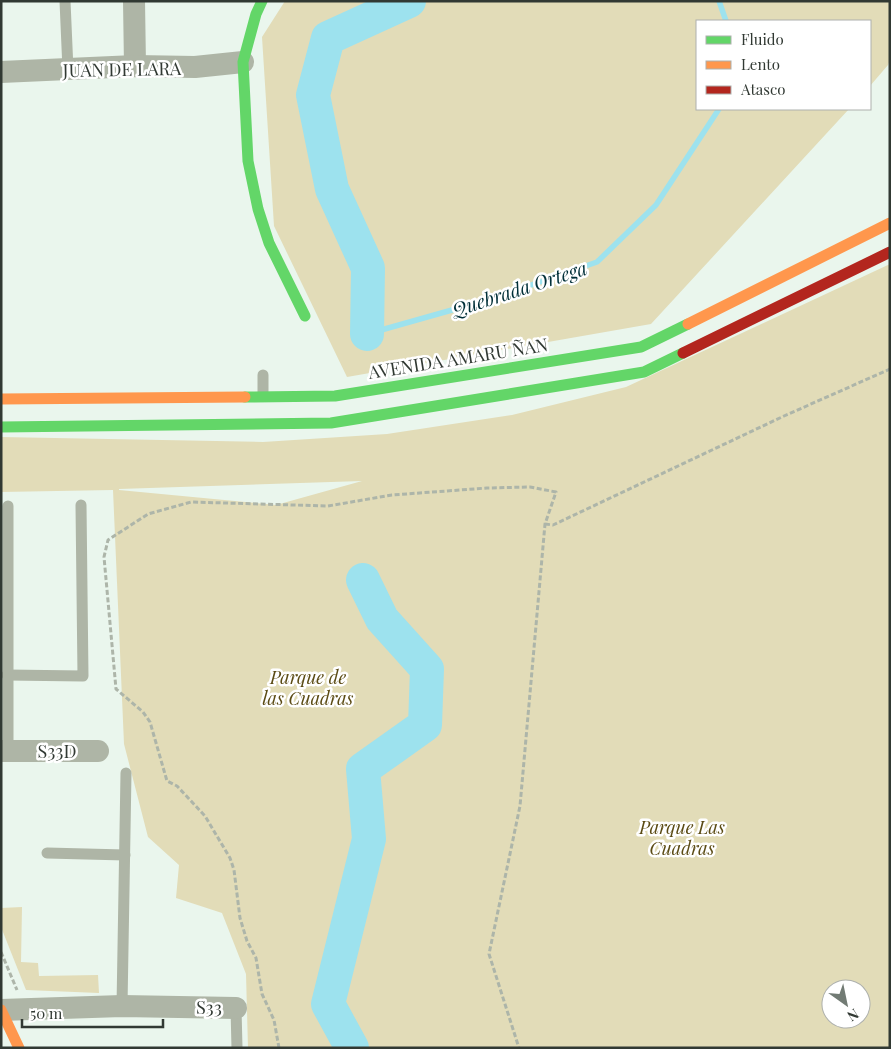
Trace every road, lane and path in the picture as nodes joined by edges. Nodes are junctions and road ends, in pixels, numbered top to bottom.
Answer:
1 (64, 1) edge
2 (134, 1) edge
3 (262, 1) edge
4 (243, 62) junction
5 (135, 66) junction
6 (68, 70) junction
7 (1, 72) edge
8 (890, 222) edge
9 (890, 252) edge
10 (305, 316) dead end
11 (890, 369) edge
12 (263, 375) dead end
13 (264, 396) junction
14 (1, 399) edge
15 (1, 427) edge
16 (81, 505) dead end
17 (8, 506) dead end
18 (545, 524) junction
19 (4, 624) edge
20 (7, 674) junction
21 (98, 744) dead end
22 (4, 751) edge
23 (126, 773) dead end
24 (47, 854) dead end
25 (125, 855) junction
26 (122, 1006) junction
27 (236, 1008) joint
28 (1, 1010) edge
29 (19, 1048) edge
30 (237, 1048) edge
31 (279, 1048) edge
32 (518, 1048) edge

1 - 6 lane
2 - 5 street
3 - 4 main road
4 - 5 street, JUAN DE LARA
4 - 10 main road
5 - 6 street, JUAN DE LARA
6 - 7 street, JUAN DE LARA
8 - 13 main road, AVENIDA AMARU ÑAN
9 - 15 main road
11 - 18 path
12 - 13 lane
13 - 14 main road, AVENIDA AMARU ÑAN
16 - 20 lane
17 - 19 lane
18 - 31 path
18 - 32 path
19 - 20 lane
20 - 22 lane
21 - 22 street, S33D
23 - 25 lane
24 - 25 lane
25 - 26 lane
26 - 27 street, S33
26 - 28 street, S33
27 - 30 lane
28 - 29 main road

